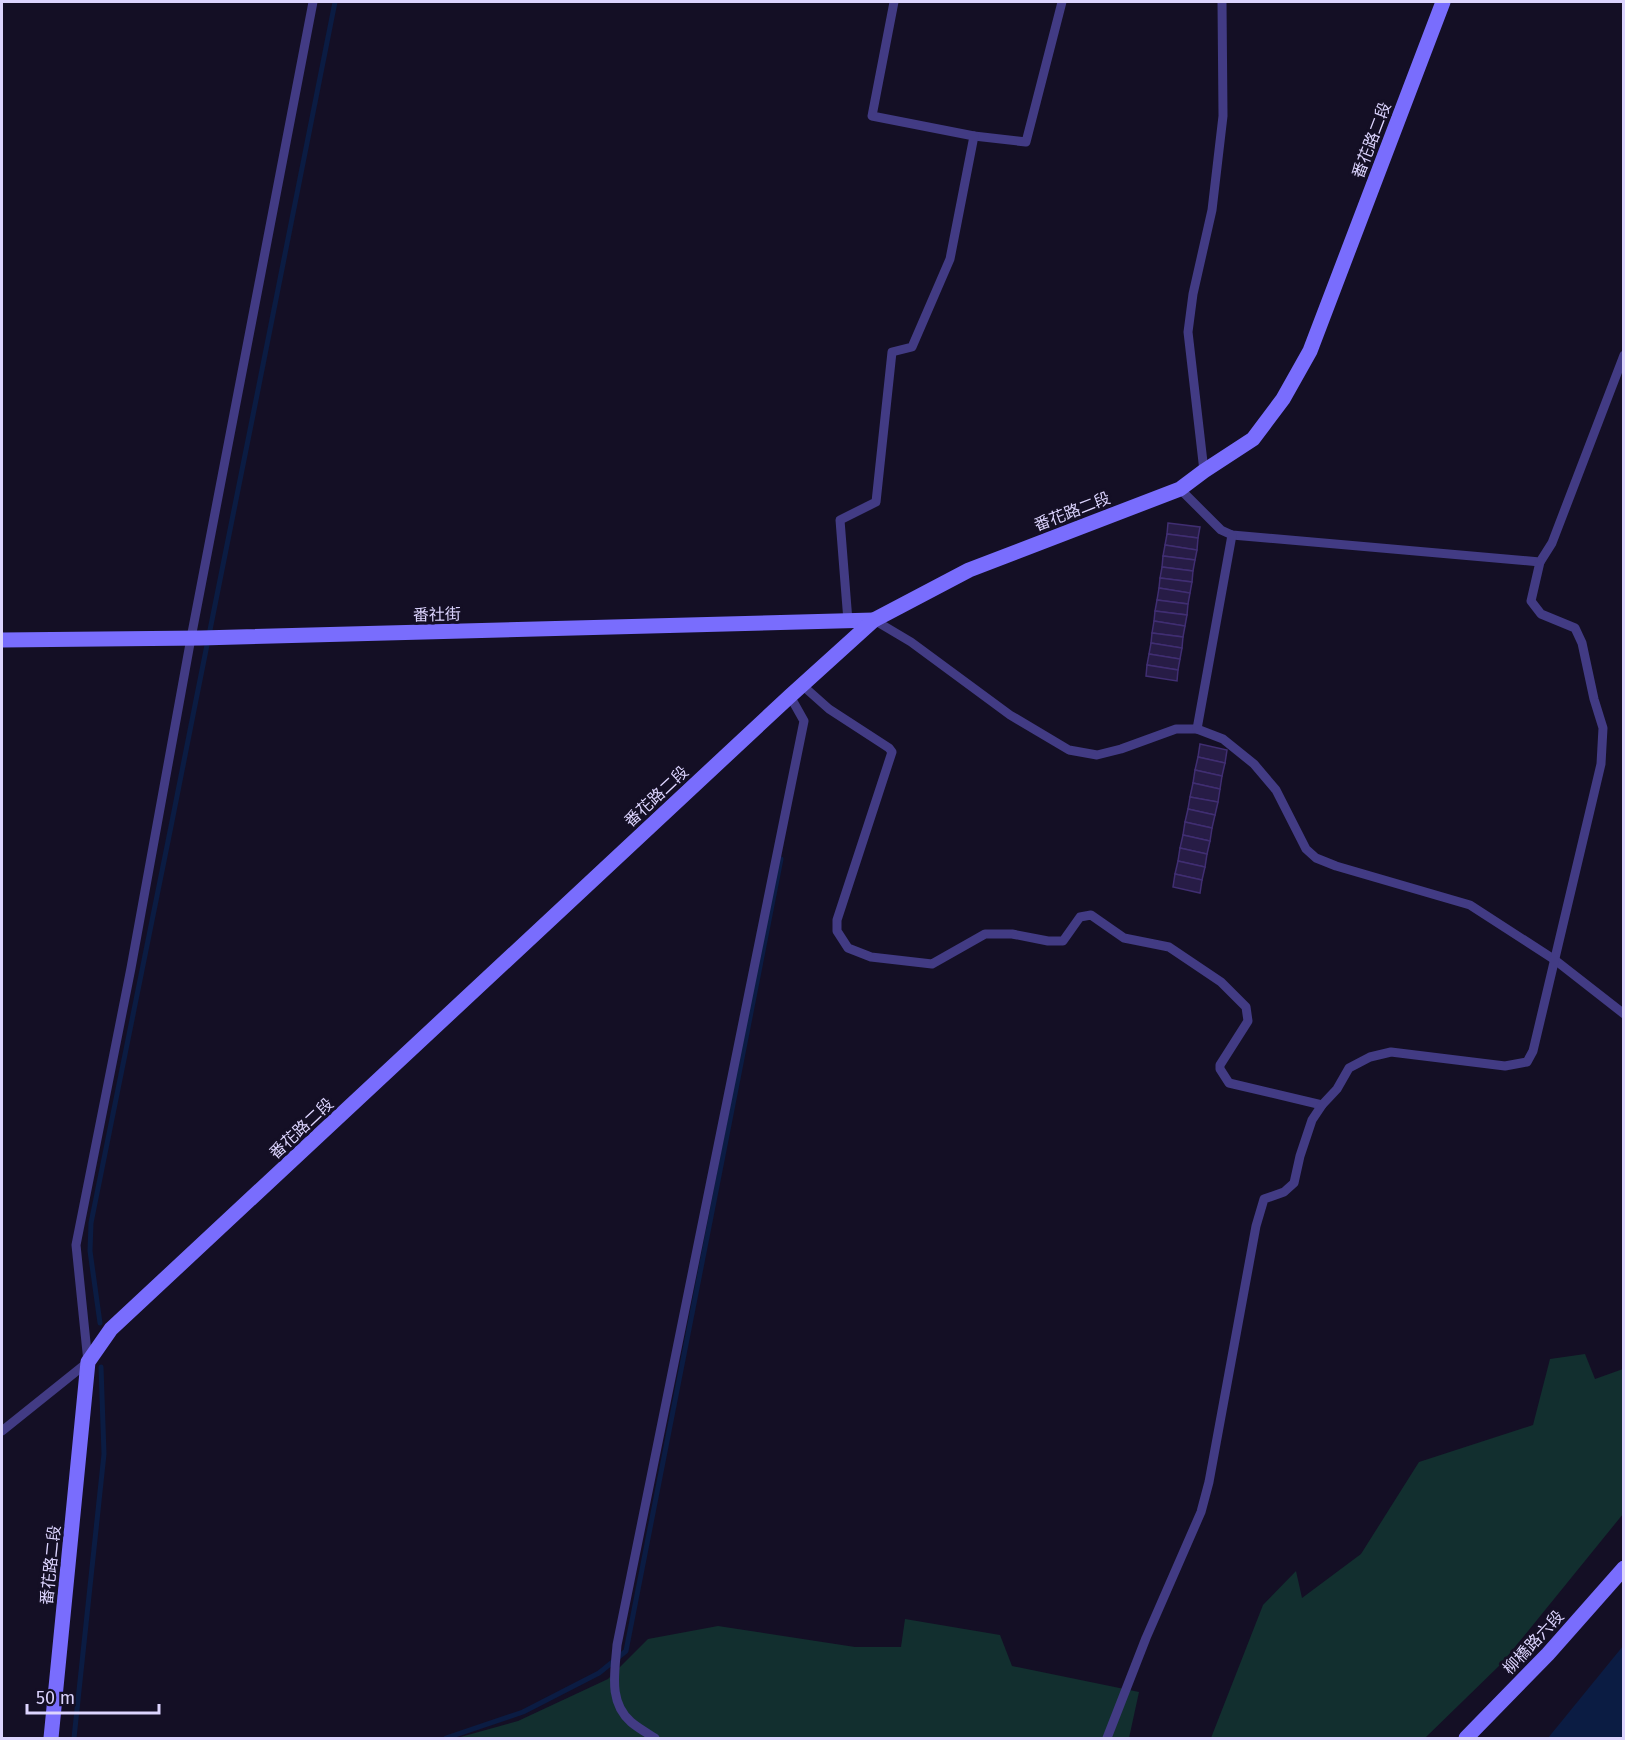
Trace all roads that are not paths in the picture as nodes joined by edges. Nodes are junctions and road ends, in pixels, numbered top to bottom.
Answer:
1 (313, 2) edge
2 (894, 2) edge
3 (1062, 2) edge
4 (1222, 2) edge
5 (1443, 2) edge
6 (974, 136) junction
7 (1623, 356) edge
8 (1204, 471) junction
9 (1180, 489) junction
10 (1232, 535) junction
11 (1540, 562) junction
12 (874, 620) junction
13 (848, 621) junction
14 (202, 638) junction
15 (2, 640) edge
16 (802, 685) junction
17 (790, 696) junction
18 (1197, 729) junction
19 (1555, 960) junction
20 (1623, 1014) edge
21 (1322, 1105) junction
22 (88, 1362) junction
23 (2, 1431) edge
24 (1623, 1568) edge
25 (51, 1738) edge
26 (655, 1738) edge
27 (1107, 1738) edge
28 (1466, 1738) edge

1 - 14 lane
2 - 6 lane
3 - 6 lane
4 - 8 lane
5 - 8 main road, 番花路二段
6 - 13 lane
7 - 11 lane
8 - 9 main road, 番花路二段
9 - 10 lane
9 - 12 main road, 番花路二段
10 - 11 lane
10 - 18 lane
11 - 19 lane
12 - 13 main road, 番社街
12 - 16 main road, 番花路二段
12 - 18 lane
13 - 14 main road, 番社街
14 - 15 main road, 番社街
14 - 22 lane
16 - 17 main road, 番花路二段
16 - 21 lane
17 - 22 main road, 番花路二段
17 - 26 lane
18 - 19 lane
19 - 20 lane
19 - 21 lane
21 - 27 lane
22 - 23 lane
22 - 25 main road, 番花路二段
24 - 28 main road, 柳橋路六段

